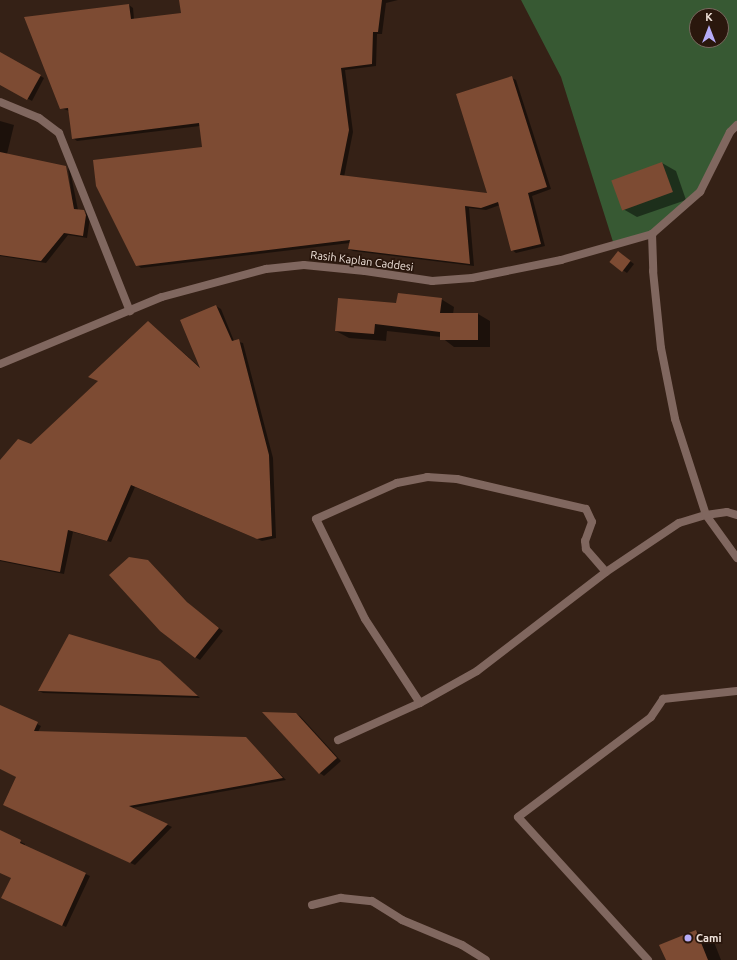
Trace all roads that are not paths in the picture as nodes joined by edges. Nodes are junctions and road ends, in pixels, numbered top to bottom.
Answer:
1 (0, 102) edge
2 (737, 125) edge
3 (652, 234) junction
4 (130, 311) junction
5 (0, 364) edge
6 (706, 515) junction
7 (737, 515) edge
8 (737, 558) edge
9 (606, 572) junction
10 (737, 691) edge
11 (420, 703) junction
12 (338, 740) dead end
13 (312, 905) dead end
14 (486, 960) edge
15 (648, 960) edge

1 - 4 street
2 - 3 street, Rasih Kaplan Caddesi
3 - 4 street, Rasih Kaplan Caddesi
3 - 6 street
4 - 5 street, Rasih Kaplan Caddesi
6 - 7 street
6 - 8 street
6 - 9 street
9 - 11 street
9 - 11 street
10 - 15 street
11 - 12 street
13 - 14 street

